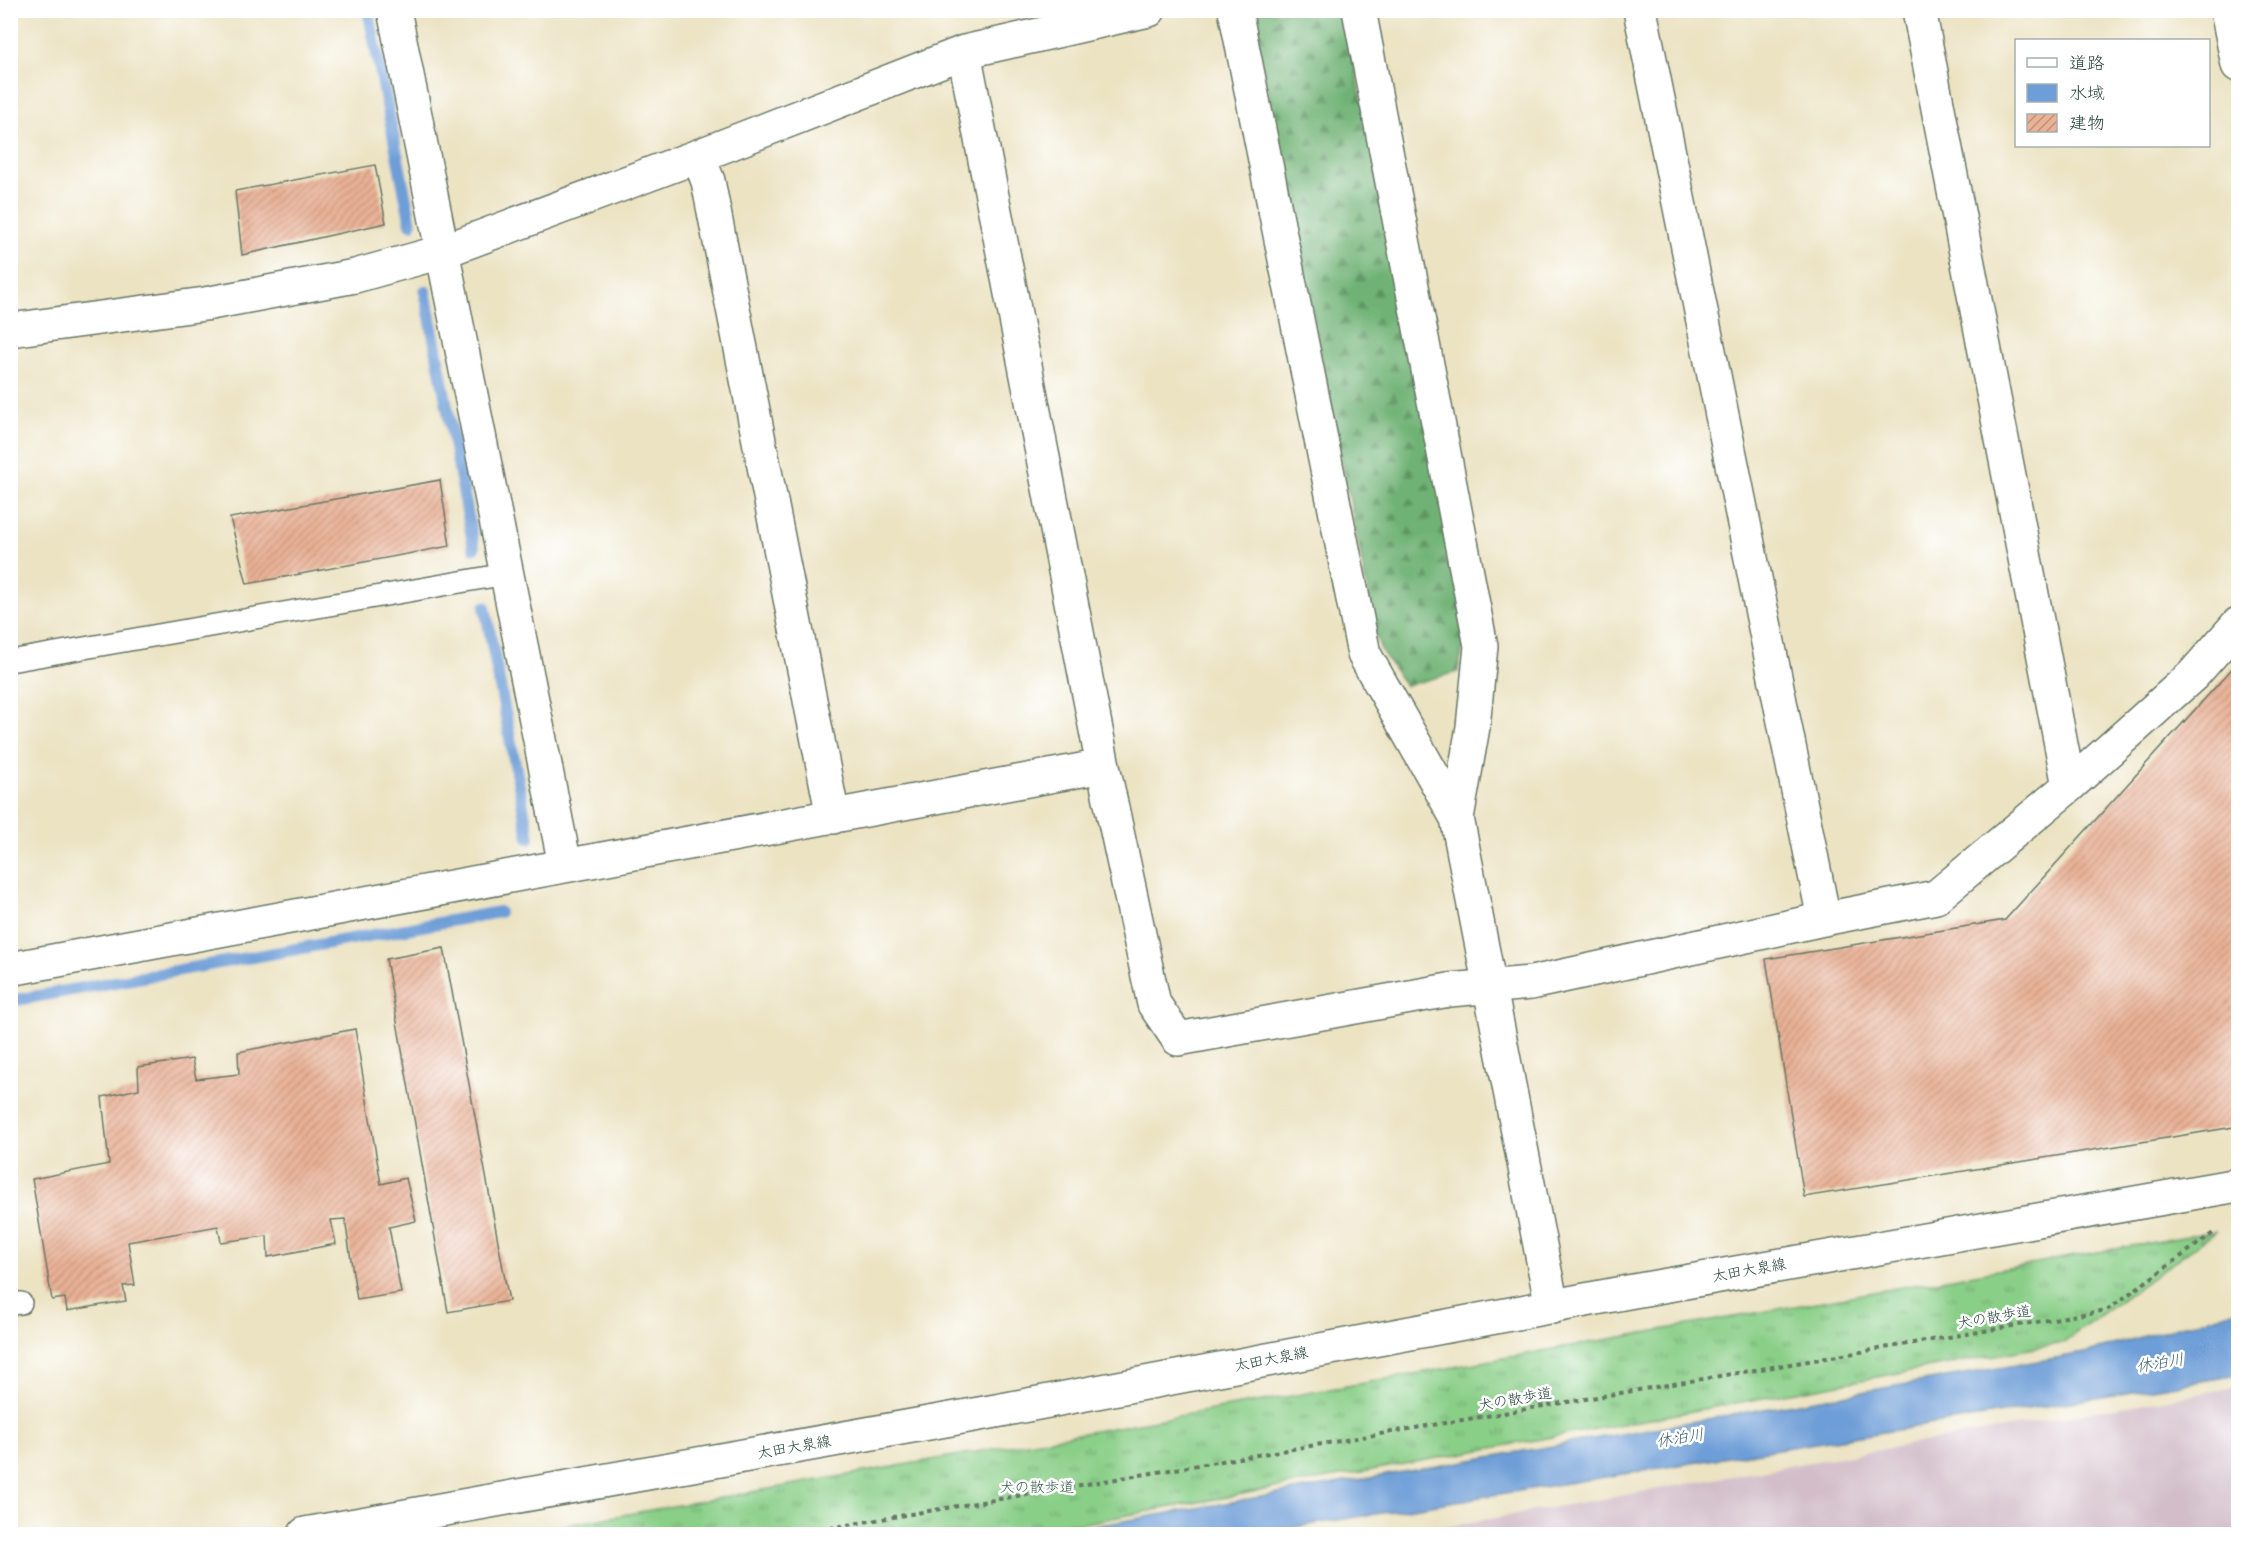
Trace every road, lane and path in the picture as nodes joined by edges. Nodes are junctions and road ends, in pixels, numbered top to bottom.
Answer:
1 (394, 10) edge
2 (1149, 10) edge
3 (1236, 10) edge
4 (1359, 10) edge
5 (1640, 10) edge
6 (1918, 10) edge
7 (2227, 10) edge
8 (964, 52) junction
9 (2238, 65) edge
10 (698, 156) junction
11 (441, 252) junction
12 (10, 330) edge
13 (506, 574) junction
14 (2238, 624) edge
15 (10, 661) edge
16 (1103, 766) junction
17 (2069, 786) junction
18 (833, 818) junction
19 (1457, 818) junction
20 (565, 865) junction
21 (1824, 919) junction
22 (10, 969) edge
23 (1490, 987) junction
24 (2238, 1185) edge
25 (2216, 1231) dead end
26 (1552, 1307) junction
27 (305, 1534) edge
28 (794, 1534) edge

1 - 11 street
2 - 8 street
3 - 19 street
4 - 19 street
5 - 21 street
6 - 17 street
7 - 9 street
8 - 10 street
8 - 16 street
10 - 11 street
10 - 18 street
11 - 12 street
11 - 13 street
13 - 15 lane
13 - 20 street
14 - 17 street
16 - 18 street
16 - 23 street
17 - 21 street
18 - 20 street
19 - 23 street
20 - 22 street
21 - 23 street
23 - 26 street
24 - 26 street, 太田大泉線
25 - 28 path, 犬の散歩道
26 - 27 street, 太田大泉線

